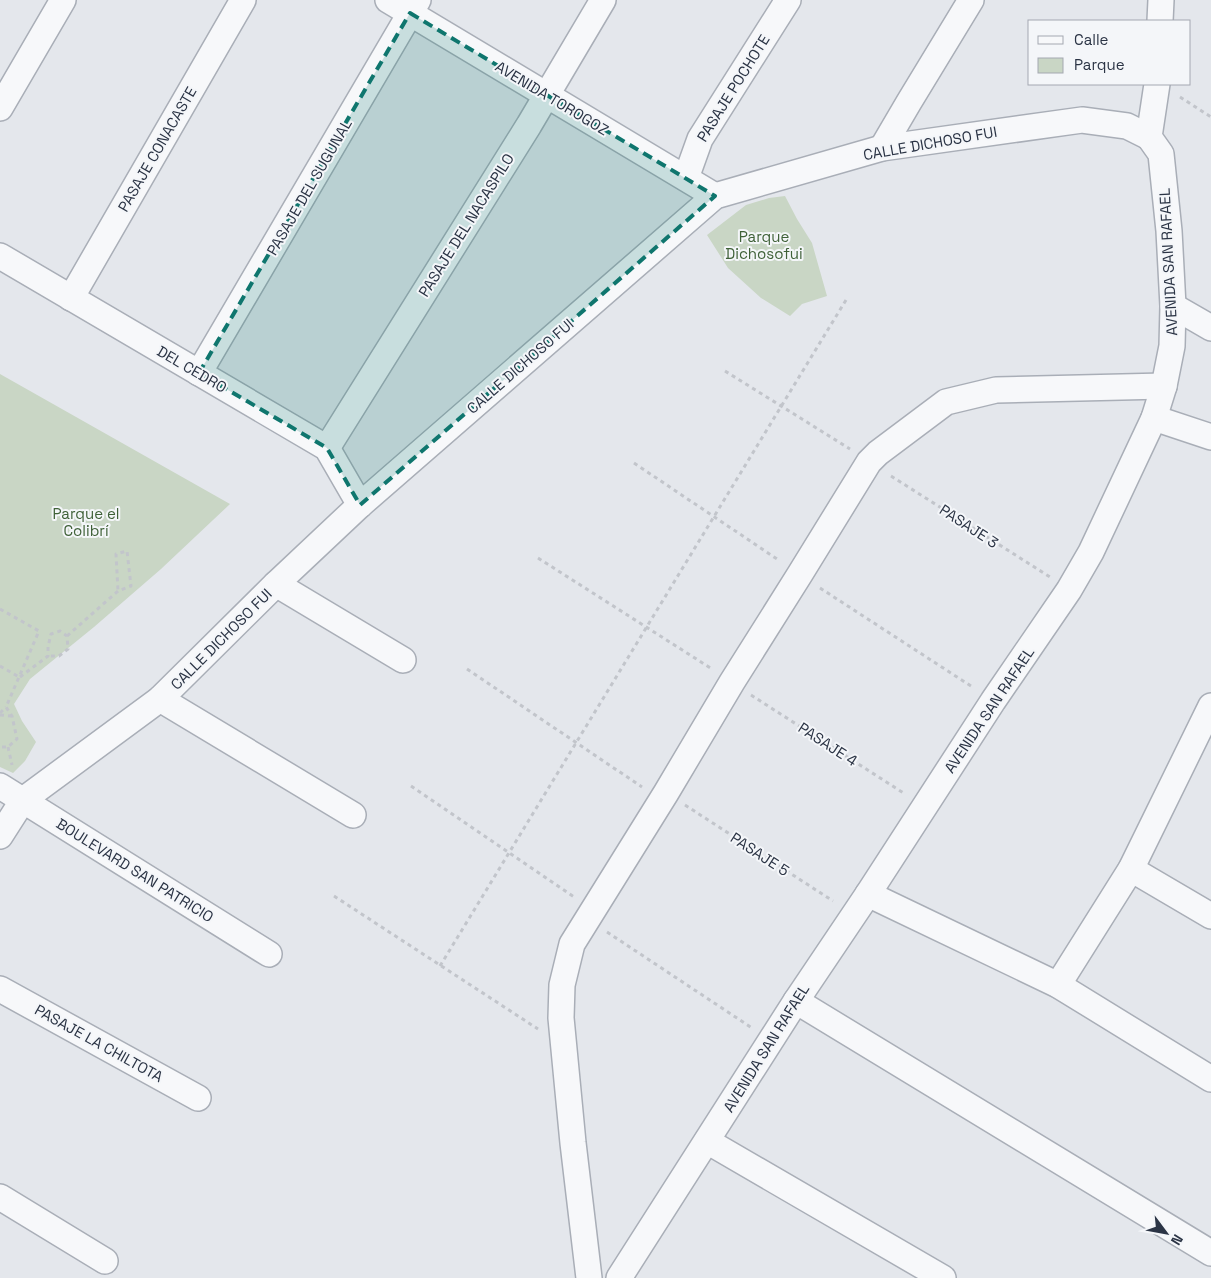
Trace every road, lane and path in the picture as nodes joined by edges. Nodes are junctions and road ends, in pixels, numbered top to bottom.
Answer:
1 (63, 0) edge
2 (243, 0) edge
3 (388, 0) edge
4 (603, 0) edge
5 (788, 0) edge
6 (971, 0) edge
7 (1161, 0) edge
8 (414, 7) edge
9 (1160, 20) edge
10 (1166, 89) edge
11 (546, 95) junction
12 (0, 108) edge
13 (1211, 117) edge
14 (1149, 137) junction
15 (882, 148) junction
16 (686, 178) junction
17 (715, 196) junction
18 (0, 256) edge
19 (71, 298) junction
20 (846, 300) dead end
21 (1173, 306) junction
22 (1211, 328) edge
23 (725, 370) dead end
24 (199, 373) junction
25 (1164, 386) junction
26 (781, 406) junction
27 (1154, 418) junction
28 (1211, 437) edge
29 (327, 448) junction
30 (869, 462) junction
31 (634, 463) dead end
32 (360, 505) junction
33 (714, 517) junction
34 (538, 558) dead end
35 (800, 574) junction
36 (276, 584) junction
37 (1069, 590) junction
38 (118, 591) junction
39 (0, 609) edge
40 (646, 627) junction
41 (66, 636) junction
42 (48, 656) junction
43 (403, 660) dead end
44 (0, 666) edge
45 (467, 669) dead end
46 (19, 677) junction
47 (732, 682) junction
48 (160, 699) junction
49 (993, 701) junction
50 (1211, 706) edge
51 (6, 707) junction
52 (0, 714) edge
53 (12, 716) junction
54 (576, 742) junction
55 (0, 747) edge
56 (0, 786) edge
57 (411, 786) dead end
58 (664, 796) junction
59 (23, 800) junction
60 (925, 806) junction
61 (353, 815) dead end
62 (0, 836) edge
63 (509, 853) junction
64 (1131, 869) junction
65 (868, 894) junction
66 (334, 896) dead end
67 (590, 914) junction
68 (853, 914) junction
69 (1211, 916) edge
70 (269, 954) dead end
71 (440, 966) junction
72 (1058, 985) junction
73 (0, 989) edge
74 (796, 1001) junction
75 (771, 1040) junction
76 (564, 1046) junction
77 (1211, 1079) edge
78 (198, 1098) dead end
79 (708, 1141) junction
80 (0, 1197) edge
81 (1211, 1253) edge
82 (105, 1261) dead end
83 (589, 1278) edge
84 (620, 1278) edge
85 (943, 1278) edge

1 - 12 street
2 - 19 street, PASAJE CONACASTE
3 - 8 street, AVENIDA TOROGOZ
4 - 11 street, PASAJE DEL NACASPILO
5 - 16 street, PASAJE POCHOTE
6 - 15 street
7 - 9 street
8 - 11 street, AVENIDA TOROGOZ
8 - 24 street, PASAJE DEL SUGUNAL
10 - 13 path
10 - 14 street
11 - 16 street, AVENIDA TOROGOZ
11 - 29 street, PASAJE DEL NACASPILO
14 - 15 street, CALLE DICHOSO FUI
14 - 21 street, AVENIDA SAN RAFAEL
15 - 17 street, CALLE DICHOSO FUI
16 - 17 street, AVENIDA TOROGOZ
17 - 32 street, CALLE DICHOSO FUI
18 - 19 street, DEL CEDRO
19 - 24 street, DEL CEDRO
20 - 26 path
21 - 22 street
21 - 25 street, AVENIDA SAN RAFAEL
23 - 26 path, PASAJE 3
24 - 29 street, DEL CEDRO
25 - 27 street, AVENIDA SAN RAFAEL
25 - 30 street
26 - 30 path, PASAJE 3
26 - 33 path
27 - 28 street
27 - 37 street, AVENIDA SAN RAFAEL
29 - 32 street, DEL CEDRO
30 - 35 street
30 - 37 path, PASAJE 3
31 - 33 path
32 - 36 street, CALLE DICHOSO FUI
33 - 35 path
33 - 40 path
34 - 40 path, PASAJE 4
35 - 47 street
35 - 49 path
36 - 43 street
36 - 48 street, CALLE DICHOSO FUI
37 - 49 street, AVENIDA SAN RAFAEL
38 - 38 path
38 - 41 path
39 - 46 path
40 - 47 path, PASAJE 4
40 - 54 path
41 - 42 path
41 - 42 path
42 - 46 path
44 - 46 path
45 - 54 path, PASAJE 5
46 - 51 path
47 - 58 street
47 - 60 path, PASAJE 4
48 - 59 street, CALLE DICHOSO FUI
48 - 61 street
49 - 60 street, AVENIDA SAN RAFAEL
50 - 64 street
51 - 52 path
51 - 53 path
52 - 53 path
53 - 55 path
54 - 58 path, PASAJE 5
54 - 63 path
56 - 59 street, BOULEVARD SAN PATRICIO
57 - 63 path
58 - 67 street
58 - 68 path, PASAJE 5
59 - 62 street, CALLE DICHOSO FUI
59 - 70 street, BOULEVARD SAN PATRICIO
60 - 65 street, AVENIDA SAN RAFAEL
63 - 67 path
63 - 71 path
64 - 69 street
64 - 72 street
65 - 68 street, AVENIDA SAN RAFAEL
65 - 72 street
66 - 71 path
67 - 75 path
67 - 76 street
68 - 74 street, AVENIDA SAN RAFAEL
71 - 76 path
72 - 77 street
73 - 78 street, PASAJE LA CHILTOTA
74 - 75 street, AVENIDA SAN RAFAEL
74 - 81 street
75 - 79 street, AVENIDA SAN RAFAEL
76 - 83 street
79 - 84 street, AVENIDA SAN RAFAEL
79 - 85 street
80 - 82 street

